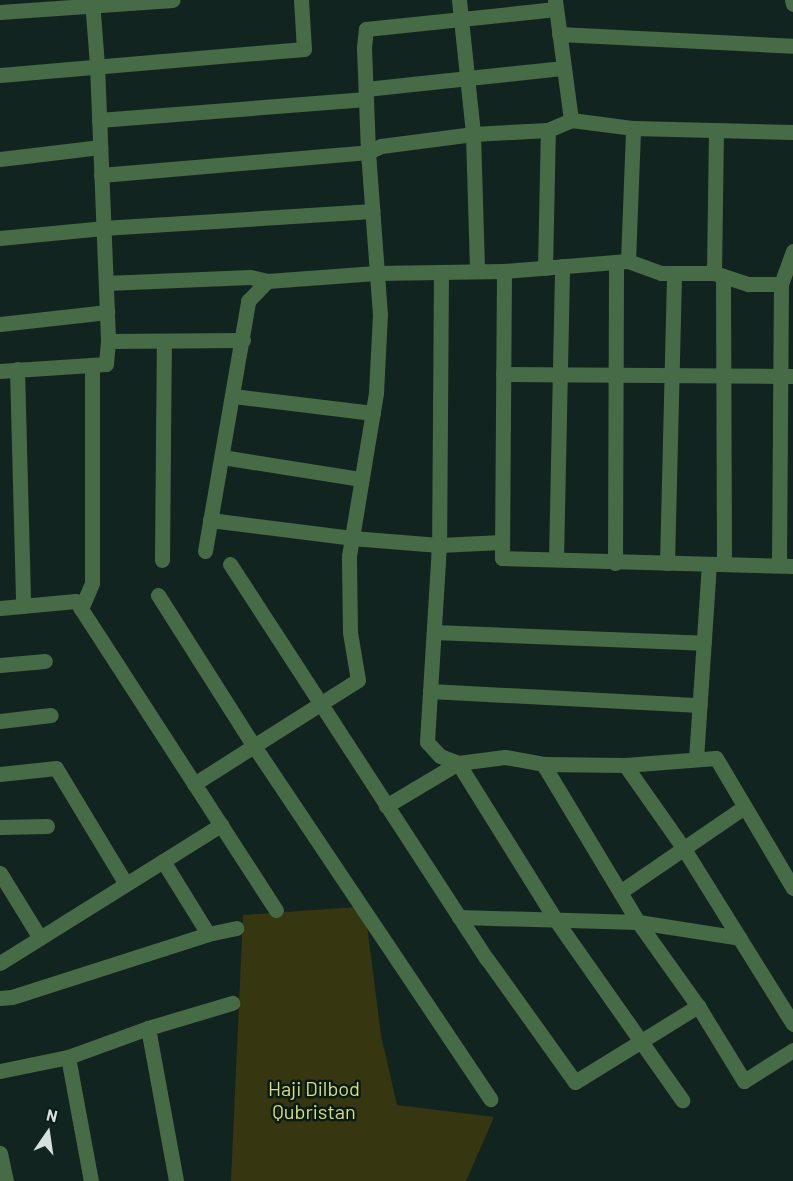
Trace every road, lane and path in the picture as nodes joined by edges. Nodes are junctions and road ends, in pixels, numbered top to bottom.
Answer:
1 (173, 0) edge
2 (302, 0) edge
3 (459, 0) edge
4 (92, 3) edge
5 (555, 4) edge
6 (0, 12) edge
7 (461, 21) junction
8 (559, 34) junction
9 (793, 46) edge
10 (97, 65) junction
11 (564, 68) junction
12 (0, 75) edge
13 (467, 79) junction
14 (366, 94) junction
15 (99, 120) junction
16 (571, 120) junction
17 (633, 128) junction
18 (548, 130) junction
19 (716, 130) junction
20 (793, 132) edge
21 (473, 134) junction
22 (100, 147) junction
23 (368, 152) junction
24 (0, 159) edge
25 (101, 176) junction
26 (372, 211) junction
27 (103, 228) junction
28 (0, 238) edge
29 (793, 251) edge
30 (622, 262) junction
31 (562, 266) junction
32 (545, 268) junction
33 (477, 271) junction
34 (504, 271) junction
35 (441, 272) junction
36 (376, 273) junction
37 (674, 273) junction
38 (718, 275) junction
39 (267, 281) junction
40 (106, 284) junction
41 (781, 284) junction
42 (106, 312) junction
43 (0, 324) edge
44 (243, 340) junction
45 (108, 341) junction
46 (164, 341) junction
47 (92, 364) junction
48 (17, 369) junction
49 (0, 371) edge
50 (504, 375) junction
51 (560, 375) junction
52 (672, 375) junction
53 (723, 375) junction
54 (616, 376) junction
55 (786, 376) edge
56 (233, 396) junction
57 (373, 413) junction
58 (222, 457) junction
59 (361, 478) junction
60 (210, 520) junction
61 (352, 538) junction
62 (502, 542) junction
63 (439, 544) junction
64 (205, 551) dead end
65 (556, 559) junction
66 (162, 560) dead end
67 (615, 562) junction
68 (668, 563) junction
69 (230, 564) dead end
70 (716, 564) junction
71 (786, 566) edge
72 (158, 595) dead end
73 (23, 606) junction
74 (0, 608) edge
75 (81, 609) junction
76 (434, 632) junction
77 (704, 643) junction
78 (45, 661) dead end
79 (0, 665) edge
80 (430, 691) junction
81 (319, 704) junction
82 (700, 705) junction
83 (51, 715) dead end
84 (0, 721) edge
85 (254, 746) junction
86 (696, 759) junction
87 (458, 763) junction
88 (543, 764) junction
89 (624, 765) junction
90 (0, 774) edge
91 (194, 784) junction
92 (386, 806) junction
93 (744, 807) junction
94 (221, 825) junction
95 (47, 826) dead end
96 (0, 827) edge
97 (684, 849) junction
98 (163, 861) junction
99 (0, 874) edge
100 (126, 884) junction
101 (793, 888) edge
102 (620, 892) junction
103 (276, 910) dead end
104 (459, 917) junction
105 (557, 922) junction
106 (638, 922) junction
107 (236, 928) dead end
108 (208, 934) junction
109 (40, 938) junction
110 (740, 938) junction
111 (0, 963) edge
112 (0, 998) edge
113 (232, 1003) dead end
114 (698, 1005) junction
115 (793, 1024) edge
116 (148, 1028) junction
117 (639, 1041) junction
118 (793, 1050) edge
119 (68, 1057) junction
120 (0, 1071) edge
121 (490, 1099) dead end
122 (682, 1100) dead end
123 (0, 1153) edge
124 (6, 1181) edge
125 (91, 1181) edge
126 (176, 1181) edge

1 - 4 street
2 - 10 street
3 - 7 street
4 - 6 street
4 - 10 street
5 - 7 street
5 - 8 street
7 - 13 street
7 - 14 street
8 - 9 street
8 - 11 street
10 - 12 street
10 - 15 street
11 - 13 street
11 - 16 street
13 - 14 street
13 - 21 street
14 - 15 street
14 - 23 street
15 - 22 street
16 - 17 street
16 - 18 street
17 - 19 street
17 - 30 street
18 - 21 street
18 - 32 street
19 - 20 street
19 - 38 street
21 - 23 street
21 - 33 street
22 - 24 street
22 - 25 street
23 - 25 street
23 - 26 street
25 - 27 street
26 - 27 street
26 - 36 street
27 - 28 street
27 - 40 street
29 - 41 street
30 - 31 street
30 - 37 street
30 - 54 street
31 - 32 street
31 - 51 street
32 - 34 street
33 - 34 street
33 - 35 street
34 - 50 street
35 - 36 street
35 - 63 street
36 - 39 street
36 - 57 street
37 - 38 street
37 - 52 street
38 - 41 street
38 - 53 street
39 - 40 street
39 - 44 street
40 - 42 street
41 - 55 street
42 - 43 street
42 - 45 street
44 - 46 street
44 - 56 street
45 - 46 street
45 - 47 street
46 - 66 street
47 - 48 street
47 - 75 street
48 - 49 street
48 - 73 street
50 - 51 street
50 - 62 street
51 - 54 street
51 - 65 street
52 - 53 street
52 - 54 street
52 - 68 street
53 - 55 street
53 - 70 street
54 - 67 street
55 - 71 street
56 - 57 street
56 - 58 street
57 - 59 street
58 - 59 street
58 - 60 street
59 - 61 street
60 - 61 street
60 - 64 street
61 - 63 street
61 - 81 street
62 - 63 street
62 - 65 street
63 - 76 street
65 - 67 street
67 - 68 street
68 - 70 street
69 - 81 street
70 - 71 street
70 - 77 street
72 - 85 street
73 - 74 street
73 - 75 street
75 - 91 street
76 - 77 street
76 - 80 street
77 - 82 street
78 - 79 street
80 - 82 street
80 - 87 street
81 - 85 street
81 - 92 street
82 - 86 street
83 - 84 street
85 - 91 street
85 - 121 street
86 - 89 street
86 - 93 street
87 - 88 street
87 - 92 street
87 - 105 street
88 - 89 street
88 - 102 street
89 - 97 street
90 - 100 street
91 - 94 street
92 - 104 street
93 - 97 street
93 - 101 street
94 - 98 street
94 - 103 street
95 - 96 street
97 - 102 street
97 - 110 street
98 - 100 street
98 - 108 street
99 - 109 street
100 - 109 street
102 - 106 street
104 - 105 street
104 - 117 street
105 - 106 street
105 - 117 street
106 - 110 street
106 - 114 street
107 - 108 street
108 - 112 street
109 - 111 street
110 - 115 street
113 - 116 street
114 - 117 street
114 - 118 street
116 - 119 street
116 - 126 street
117 - 122 street
119 - 120 street
119 - 125 street
123 - 124 street

